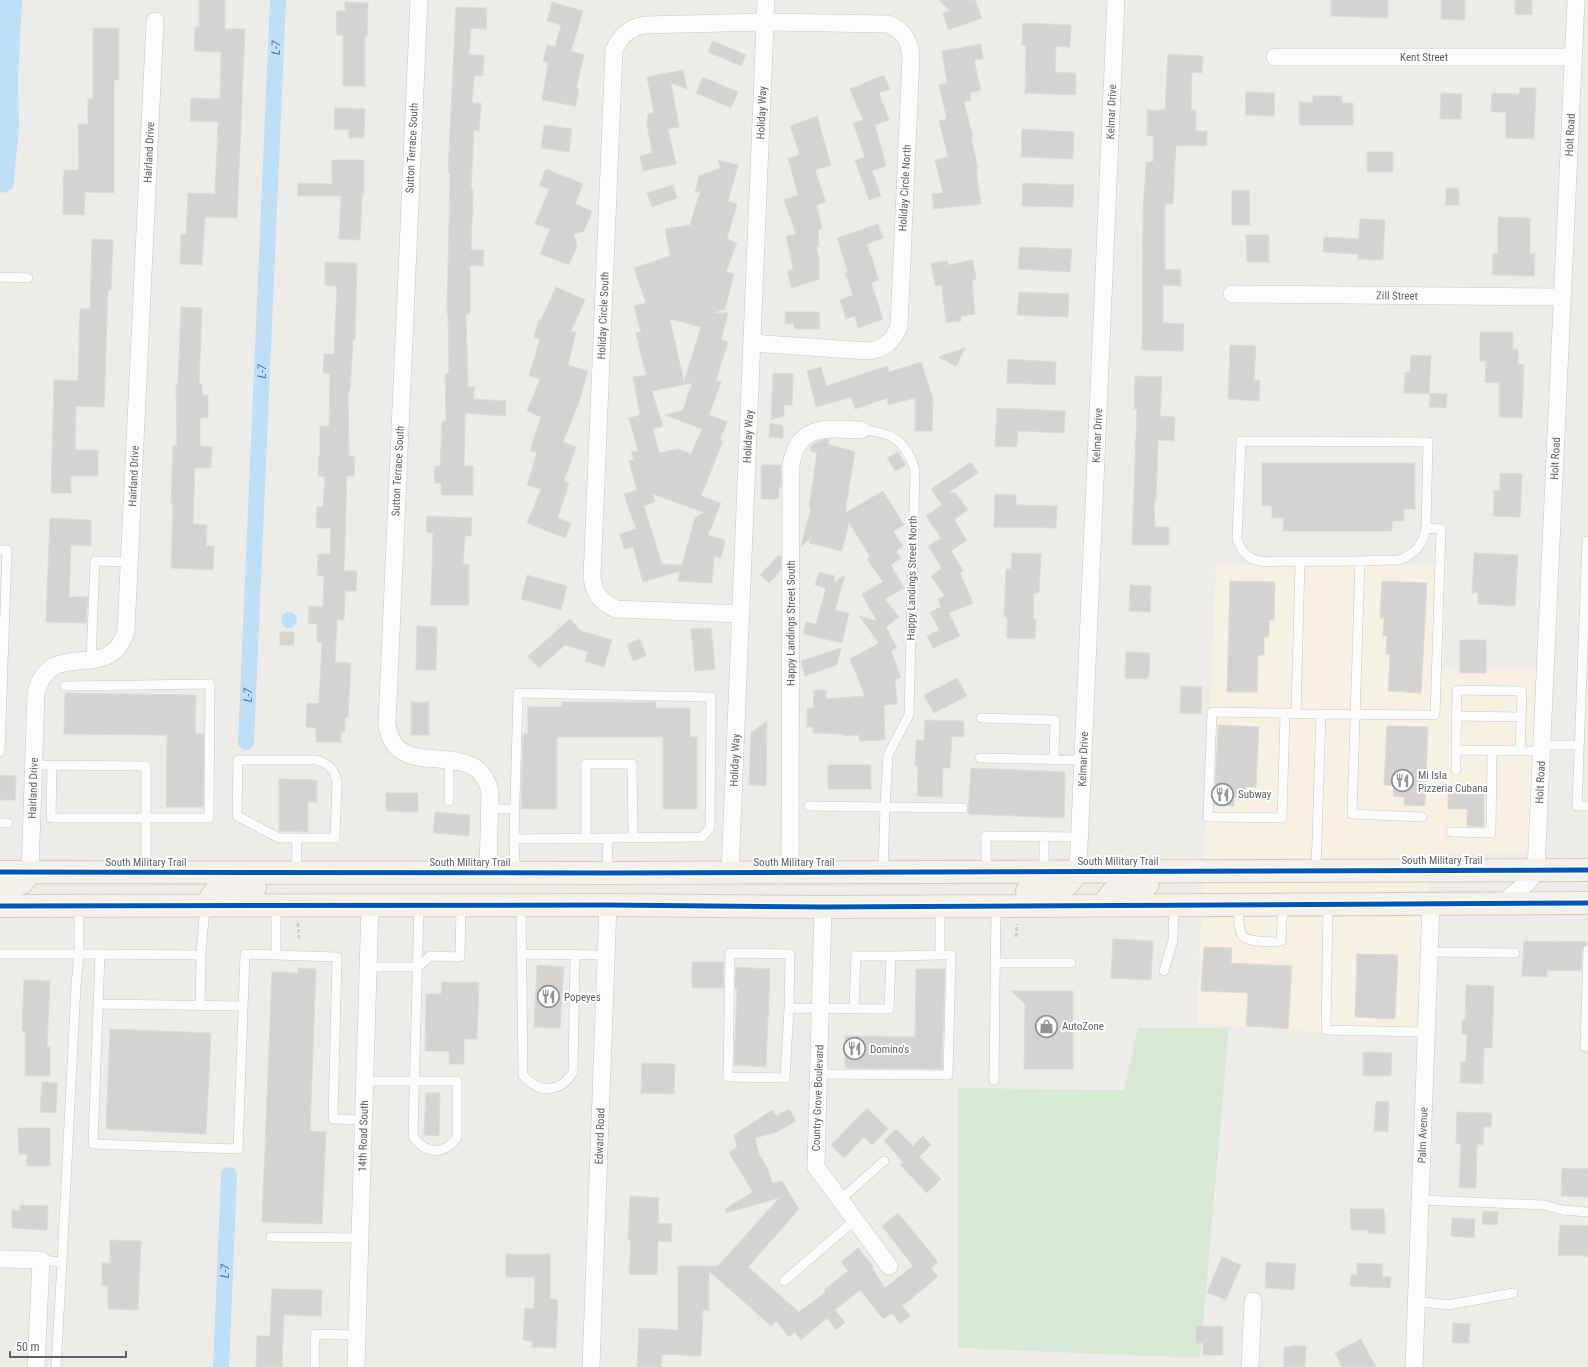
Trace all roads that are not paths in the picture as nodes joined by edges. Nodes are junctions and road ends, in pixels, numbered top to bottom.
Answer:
1 (419, 0) edge
2 (766, 0) edge
3 (1116, 0) edge
4 (1576, 0) edge
5 (155, 21) dead end
6 (766, 22) junction
7 (1275, 57) dead end
8 (1573, 57) junction
9 (0, 277) edge
10 (28, 278) dead end
11 (1232, 294) dead end
12 (1562, 297) junction
13 (752, 343) junction
14 (861, 430) joint
15 (1426, 528) junction
16 (1588, 541) edge
17 (0, 550) edge
18 (1360, 561) junction
19 (129, 562) junction
20 (1300, 562) junction
21 (3, 578) edge
22 (1586, 598) edge
23 (741, 614) junction
24 (91, 660) junction
25 (65, 686) dead end
26 (1584, 690) edge
27 (1285, 713) junction
28 (1296, 713) junction
29 (1321, 714) junction
30 (1356, 714) junction
31 (1456, 716) junction
32 (1521, 717) junction
33 (981, 718) dead end
34 (1579, 746) junction
35 (1542, 748) junction
36 (1456, 750) junction
37 (1492, 751) junction
38 (1520, 751) junction
39 (0, 752) edge
40 (1578, 757) junction
41 (980, 758) dead end
42 (1588, 758) edge
43 (1054, 759) junction
44 (449, 760) junction
45 (1082, 760) junction
46 (34, 764) junction
47 (52, 765) junction
48 (1456, 770) dead end
49 (449, 802) dead end
50 (809, 806) dead end
51 (1588, 806) edge
52 (885, 807) junction
53 (963, 808) dead end
54 (490, 809) junction
55 (515, 809) junction
56 (1422, 817) dead end
57 (146, 819) junction
58 (1451, 832) dead end
59 (633, 837) junction
60 (1044, 837) junction
61 (1079, 837) junction
62 (586, 838) junction
63 (608, 838) junction
64 (297, 839) junction
65 (514, 839) junction
66 (1316, 870) junction
67 (1536, 870) junction
68 (1588, 870) edge
69 (986, 871) junction
70 (1044, 871) junction
71 (1078, 871) junction
72 (0, 872) edge
73 (30, 872) junction
74 (146, 872) junction
75 (296, 872) junction
76 (378, 872) junction
77 (488, 872) junction
78 (515, 872) junction
79 (722, 872) junction
80 (790, 872) junction
81 (883, 872) junction
82 (608, 873) junction
83 (1588, 884) edge
84 (0, 890) edge
85 (1503, 903) junction
86 (1579, 903) edge
87 (1174, 904) junction
88 (1239, 904) junction
89 (1284, 904) junction
90 (1328, 904) junction
91 (1431, 904) junction
92 (419, 905) junction
93 (461, 905) junction
94 (521, 905) junction
95 (608, 905) junction
96 (996, 905) junction
97 (1103, 905) junction
98 (0, 906) edge
99 (79, 906) junction
100 (205, 906) junction
101 (276, 906) junction
102 (370, 906) junction
103 (867, 906) junction
104 (940, 906) junction
105 (823, 907) junction
106 (1588, 950) edge
107 (1429, 952) junction
108 (1515, 953) dead end
109 (0, 954) edge
110 (79, 954) junction
111 (100, 954) junction
112 (522, 954) junction
113 (575, 954) junction
114 (606, 954) junction
115 (201, 955) junction
116 (276, 955) junction
117 (940, 955) junction
118 (891, 956) junction
119 (996, 963) junction
120 (1071, 963) dead end
121 (368, 967) junction
122 (418, 967) junction
123 (1164, 971) dead end
124 (98, 1004) junction
125 (200, 1005) junction
126 (243, 1006) junction
127 (789, 1008) junction
128 (821, 1009) junction
129 (854, 1009) junction
130 (1426, 1032) junction
131 (1585, 1047) dead end
132 (819, 1074) junction
133 (994, 1080) dead end
134 (364, 1082) junction
135 (414, 1082) junction
136 (363, 1120) junction
137 (884, 1161) dead end
138 (840, 1200) junction
139 (1420, 1200) junction
140 (1588, 1212) edge
141 (855, 1220) junction
142 (271, 1237) dead end
143 (360, 1238) junction
144 (0, 1259) edge
145 (41, 1260) junction
146 (62, 1262) junction
147 (889, 1266) dead end
148 (784, 1282) dead end
149 (1513, 1293) dead end
150 (1253, 1301) dead end
151 (1416, 1301) junction
152 (357, 1335) junction
153 (36, 1367) edge
154 (56, 1367) edge
155 (314, 1367) edge
156 (356, 1367) edge
157 (591, 1367) edge
158 (1250, 1367) edge
159 (1414, 1367) edge

1 - 44 street, Sutton Terrace South
2 - 6 street, Holiday Way
3 - 45 street, Kelmar Drive
4 - 8 street, Holt Road
5 - 19 street, Hairland Drive
6 - 13 street, Holiday Way
6 - 13 street, Holiday Circle North
6 - 23 street, Holiday Circle South
7 - 8 street, Kent Street
8 - 12 street, Holt Road
9 - 10 lane
11 - 12 street, Zill Street
12 - 35 street, Holt Road
13 - 23 street, Holiday Way
14 - 52 lane, Happy Landings Street North
14 - 80 street, Happy Landings Street South
15 - 18 lane
15 - 20 lane
15 - 30 lane
16 - 22 lane
17 - 21 lane
18 - 20 lane
18 - 30 lane
19 - 24 street, Hairland Drive
19 - 24 lane
20 - 28 lane
21 - 39 lane
22 - 26 lane
23 - 79 street, Holiday Way
24 - 46 street, Hairland Drive
25 - 57 lane
26 - 34 lane
27 - 27 lane
27 - 28 lane
28 - 29 lane
29 - 30 lane
29 - 66 lane
30 - 56 lane
31 - 32 lane
31 - 32 lane
31 - 36 lane
32 - 38 lane
33 - 43 lane
34 - 35 lane
34 - 40 lane
35 - 38 lane
35 - 67 street, Holt Road
36 - 37 lane
36 - 48 lane
37 - 38 lane
37 - 58 lane
40 - 42 lane
40 - 51 lane
41 - 43 lane
43 - 45 lane
44 - 49 lane
44 - 54 street, Sutton Terrace South
45 - 61 street, Kelmar Drive
46 - 47 lane
46 - 73 street, Hairland Drive
47 - 57 lane
47 - 57 lane
50 - 52 lane
52 - 53 lane
52 - 81 lane
54 - 55 lane
54 - 77 street, Sutton Terrace South
55 - 59 lane
55 - 65 lane
57 - 74 lane
59 - 62 lane
59 - 63 lane
60 - 61 lane
60 - 69 lane
60 - 70 lane
61 - 71 street, Kelmar Drive
62 - 63 lane
62 - 65 lane
63 - 82 lane
64 - 64 lane
64 - 75 lane
65 - 78 lane
66 - 67 main road, South Military Trail
66 - 71 main road, South Military Trail
66 - 97 main road
67 - 68 main road, South Military Trail
67 - 85 street
69 - 70 main road, South Military Trail
69 - 81 main road, South Military Trail
70 - 71 main road, South Military Trail
71 - 103 main road
72 - 73 main road, South Military Trail
73 - 74 main road, South Military Trail
73 - 84 main road
74 - 75 main road, South Military Trail
75 - 76 main road, South Military Trail
76 - 77 main road, South Military Trail
76 - 100 main road
77 - 78 main road, South Military Trail
78 - 82 main road, South Military Trail
79 - 80 main road, South Military Trail
79 - 82 main road, South Military Trail
79 - 95 main road
80 - 81 main road, South Military Trail
82 - 93 main road
83 - 86 main road
85 - 86 main road
85 - 91 main road
87 - 88 main road
87 - 97 main road
87 - 123 lane
88 - 89 main road
88 - 89 lane
89 - 90 main road
90 - 91 main road
90 - 130 lane
91 - 107 street, Palm Avenue
92 - 93 main road
92 - 102 main road
92 - 122 lane
93 - 94 main road
93 - 122 lane
94 - 95 main road
94 - 112 lane
95 - 105 main road
95 - 114 street, Edward Road
96 - 97 main road
96 - 104 main road
96 - 119 lane
98 - 99 main road
99 - 100 main road
99 - 110 lane
100 - 101 main road
100 - 115 lane
101 - 102 main road
101 - 116 lane
102 - 121 street, 14th Road South
103 - 104 main road
103 - 105 main road
104 - 117 lane
105 - 128 street, Country Grove Boulevard
106 - 131 lane
107 - 108 lane
107 - 130 street, Palm Avenue
109 - 110 lane
110 - 111 lane
110 - 146 lane
111 - 115 lane
111 - 124 lane
112 - 113 lane
112 - 113 lane
113 - 114 lane
114 - 157 street, Edward Road
115 - 125 lane
116 - 126 lane
116 - 136 lane
117 - 118 lane
117 - 132 lane
118 - 129 lane
118 - 129 lane
119 - 120 lane
119 - 133 lane
121 - 122 lane
121 - 134 street, 14th Road South
122 - 135 lane
124 - 125 lane
124 - 126 lane
125 - 126 lane
127 - 127 lane
127 - 128 lane
128 - 129 lane
128 - 132 street, Country Grove Boulevard
130 - 139 street, Palm Avenue
132 - 138 street, Country Grove Boulevard
134 - 135 lane
134 - 136 street, 14th Road South
135 - 135 lane
136 - 143 street, 14th Road South
137 - 138 lane
138 - 141 street, Country Grove Boulevard
139 - 140 lane
139 - 151 street, Palm Avenue
141 - 147 street, Country Grove Boulevard
141 - 148 lane
142 - 143 lane
143 - 152 street, 14th Road South
144 - 145 street
145 - 146 lane
145 - 153 street
146 - 154 lane
149 - 151 lane
150 - 158 street
151 - 159 street, Palm Avenue
152 - 155 lane
152 - 156 street, 14th Road South

